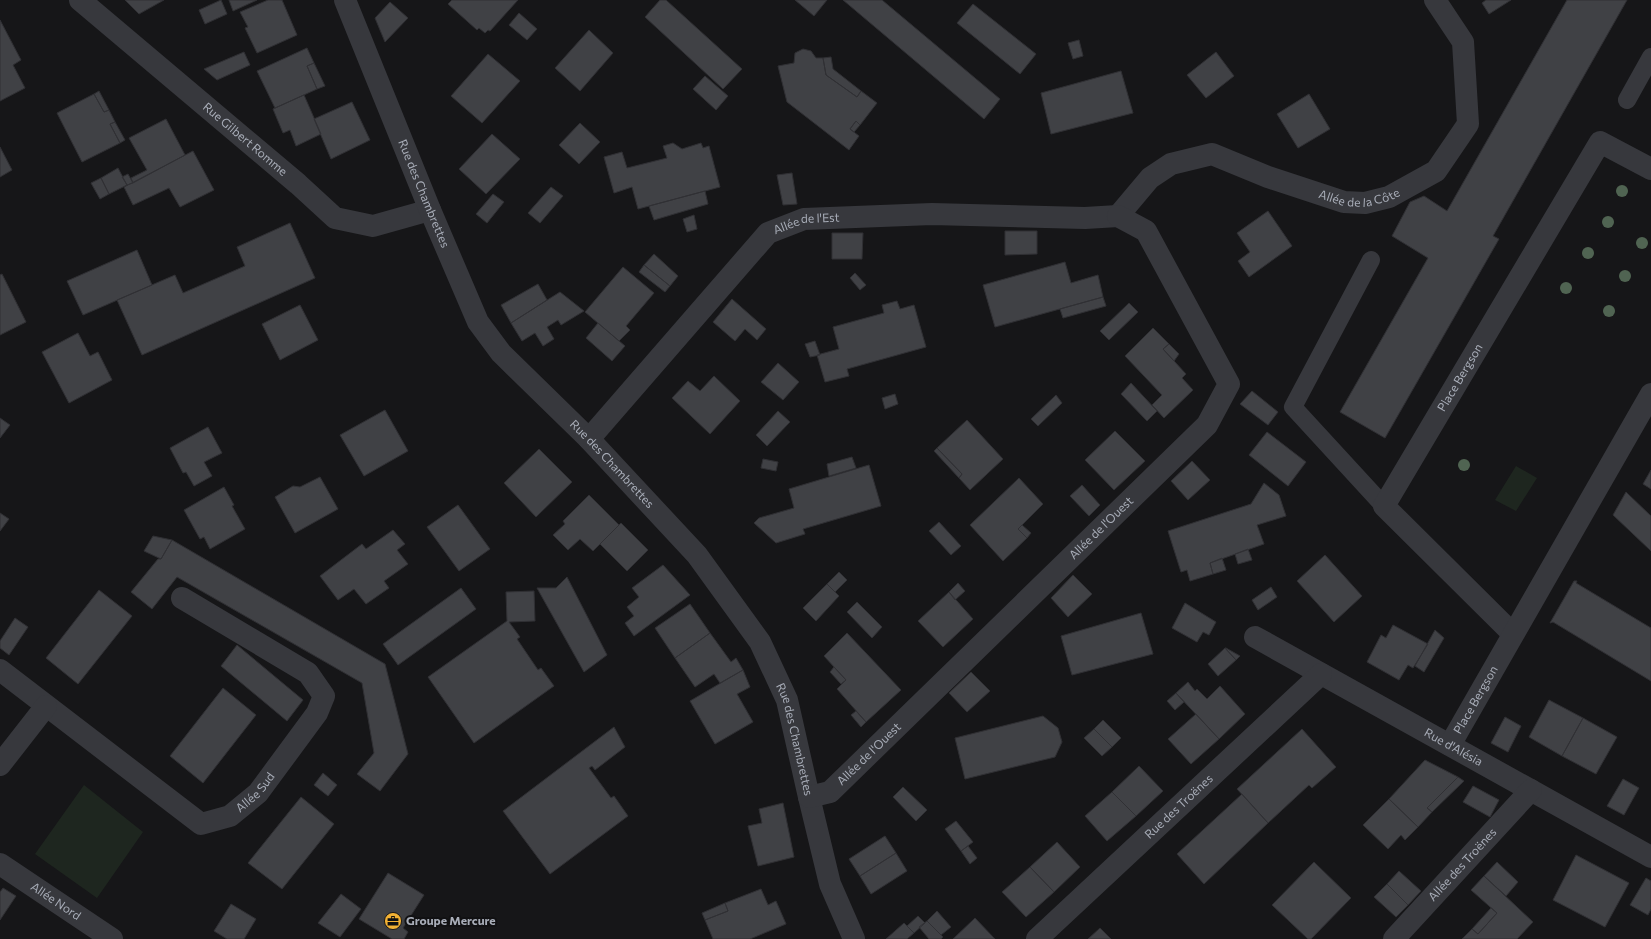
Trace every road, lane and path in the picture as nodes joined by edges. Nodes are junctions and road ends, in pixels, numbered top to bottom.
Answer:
1 (80, 0) edge
2 (345, 0) edge
3 (1435, 0) edge
4 (1651, 56) edge
5 (1627, 100) dead end
6 (1651, 169) edge
7 (430, 210) junction
8 (1118, 216) junction
9 (1372, 260) dead end
10 (1651, 394) edge
11 (589, 439) junction
12 (1384, 506) junction
13 (182, 598) dead end
14 (1514, 634) junction
15 (1255, 638) dead end
16 (0, 670) edge
17 (1321, 674) junction
18 (46, 706) junction
19 (1450, 745) junction
20 (0, 765) edge
21 (1531, 790) junction
22 (809, 797) junction
23 (1651, 857) edge
24 (0, 864) edge
25 (112, 939) edge
26 (854, 939) edge
27 (1037, 939) edge
28 (1394, 939) edge

1 - 7 street, Rue Gilbert Romme
2 - 7 street, Rue des Chambrettes
3 - 8 street, Allée de la Côte
4 - 5 lane
6 - 12 street, Place Bergson
7 - 11 street, Rue des Chambrettes
8 - 11 street, Allée de l'Est
8 - 22 street, Allée de l'Ouest
9 - 12 lane
10 - 14 street, Place Bergson
11 - 22 street, Rue des Chambrettes
12 - 14 street
13 - 18 street, Allée Sud
14 - 19 street, Place Bergson
15 - 17 street, Rue d'Alésia
16 - 18 street, Allée Sud
17 - 19 street, Rue d'Alésia
17 - 27 street, Rue des Troënes
18 - 20 street
19 - 21 street, Rue d'Alésia
21 - 23 street, Rue d'Alésia
21 - 28 street, Allée des Troënes
22 - 26 street, Rue des Chambrettes
24 - 25 street, Allée Nord

